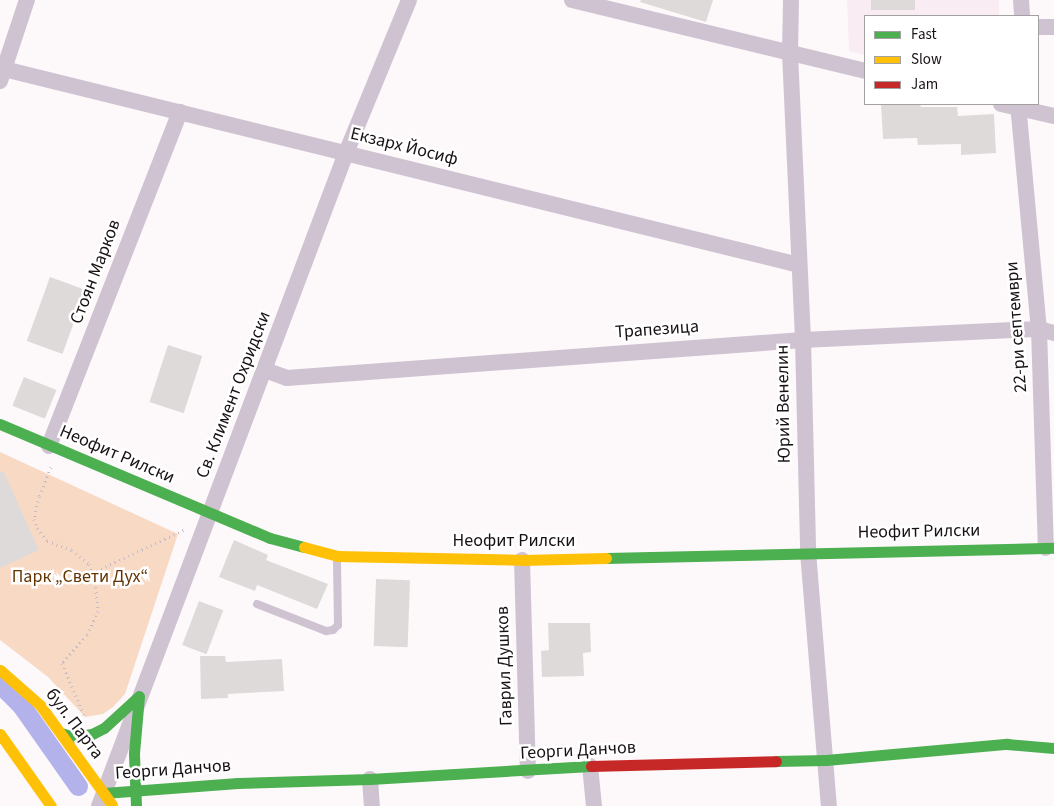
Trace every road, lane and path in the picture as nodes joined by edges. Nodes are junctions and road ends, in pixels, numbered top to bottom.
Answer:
1 (26, 0) edge
2 (409, 0) edge
3 (572, 0) edge
4 (791, 0) edge
5 (1021, 0) edge
6 (1022, 15) edge
7 (1039, 27) edge
8 (1054, 27) edge
9 (790, 53) junction
10 (864, 71) edge
11 (1, 72) edge
12 (1018, 106) edge
13 (180, 112) junction
14 (1054, 116) edge
15 (346, 153) junction
16 (799, 265) junction
17 (1047, 331) edge
18 (803, 340) junction
19 (265, 370) junction
20 (0, 424) edge
21 (49, 446) junction
22 (44, 483) dead end
23 (211, 513) junction
24 (187, 529) dead end
25 (1050, 548) edge
26 (808, 552) junction
27 (337, 556) junction
28 (522, 560) junction
29 (92, 573) junction
30 (257, 604) dead end
31 (0, 670) edge
32 (139, 696) junction
33 (61, 733) junction
34 (0, 734) edge
35 (92, 734) junction
36 (1054, 748) edge
37 (826, 760) junction
38 (590, 766) junction
39 (528, 771) junction
40 (370, 779) junction
41 (134, 790) junction
42 (105, 802) edge
43 (52, 806) edge
44 (136, 806) edge
45 (372, 806) edge
46 (594, 806) edge
47 (829, 806) edge

1 - 11 street
2 - 15 street, Св. Климент Охридски
3 - 9 street
4 - 9 street, Юрий Венелин
5 - 6 street
7 - 8 street
9 - 10 street
9 - 16 street, Юрий Венелин
11 - 13 street, Екзарх Йосиф
12 - 14 street
12 - 17 street, 22-ри септември
13 - 15 street, Екзарх Йосиф
13 - 21 street, Стоян Марков
15 - 16 street, Екзарх Йосиф
15 - 19 street, Св. Климент Охридски
16 - 18 street, Юрий Венелин
17 - 18 street, Трапезица
17 - 25 street, 22-ри септември
18 - 19 street, Трапезица
18 - 26 street, Юрий Венелин
19 - 23 street, Св. Климент Охридски
20 - 21 street, Неофит Рилски
21 - 23 street, Неофит Рилски
22 - 29 path
23 - 27 street, Неофит Рилски
23 - 32 street, Св. Климент Охридски
24 - 29 path
25 - 26 street, Неофит Рилски
26 - 28 street, Неофит Рилски
26 - 37 street, Юрий Венелин
27 - 28 street, Неофит Рилски
27 - 30 lane
28 - 39 street, Гаврил Душков
29 - 35 path
31 - 33 street, бул. Парта
32 - 35 street
32 - 41 street
32 - 42 street, Св. Климент Охридски
33 - 35 street
33 - 42 street, бул. Парта
34 - 43 street
36 - 37 street, Георги Данчов
37 - 38 street, Георги Данчов
37 - 47 street, Юрий Венелин
38 - 39 street, Георги Данчов
38 - 46 street
39 - 40 street, Георги Данчов
40 - 41 street, Георги Данчов
40 - 45 street
41 - 42 street, Георги Данчов
41 - 44 street

